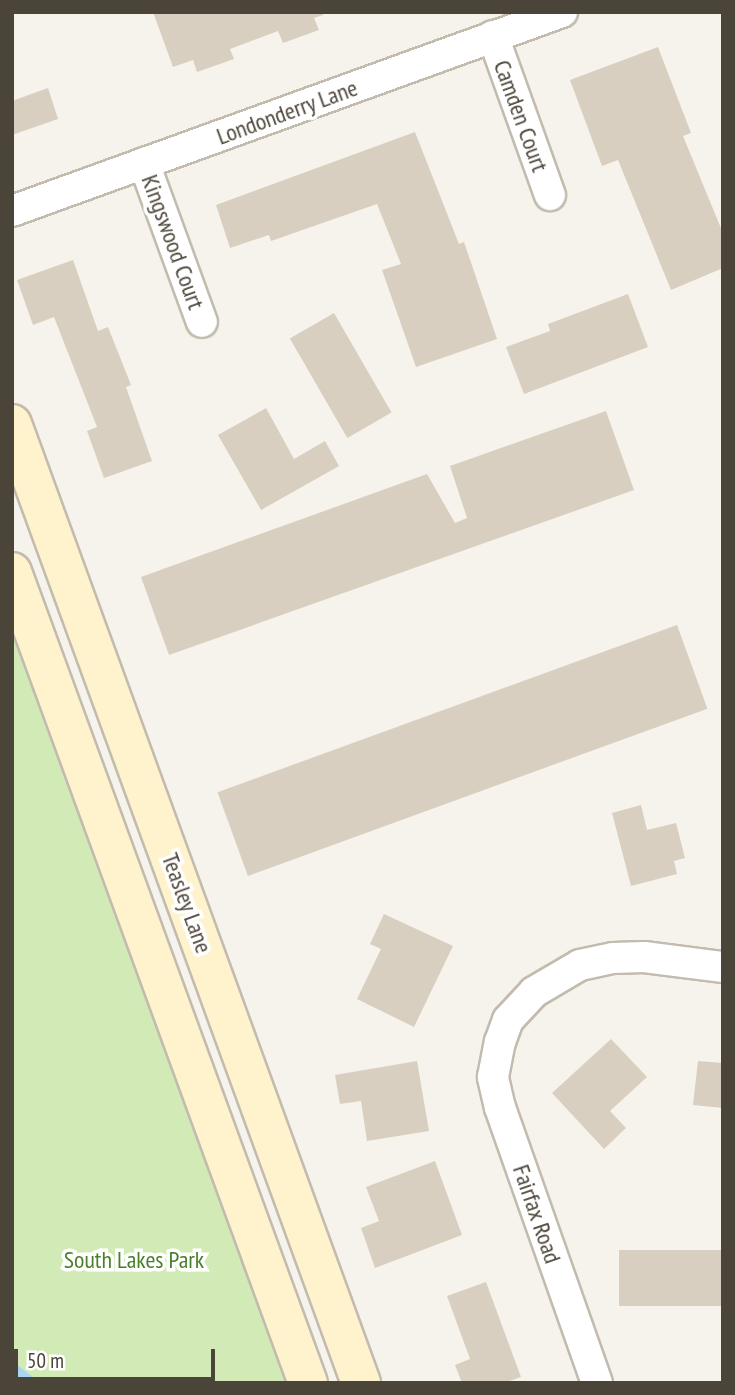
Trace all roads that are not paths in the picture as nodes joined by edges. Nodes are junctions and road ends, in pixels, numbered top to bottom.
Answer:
1 (562, 12) edge
2 (493, 36) junction
3 (144, 163) junction
4 (550, 195) dead end
5 (12, 211) edge
6 (202, 322) dead end
7 (12, 425) edge
8 (12, 572) edge
9 (723, 967) edge
10 (308, 1383) edge
11 (361, 1383) edge
12 (597, 1383) edge

1 - 2 street, Londonderry Lane
2 - 3 street, Londonderry Lane
2 - 4 street, Camden Court
3 - 5 street, Londonderry Lane
3 - 6 street, Kingswood Court
7 - 11 main road, Teasley Lane
8 - 10 main road
9 - 12 street, Fairfax Road

